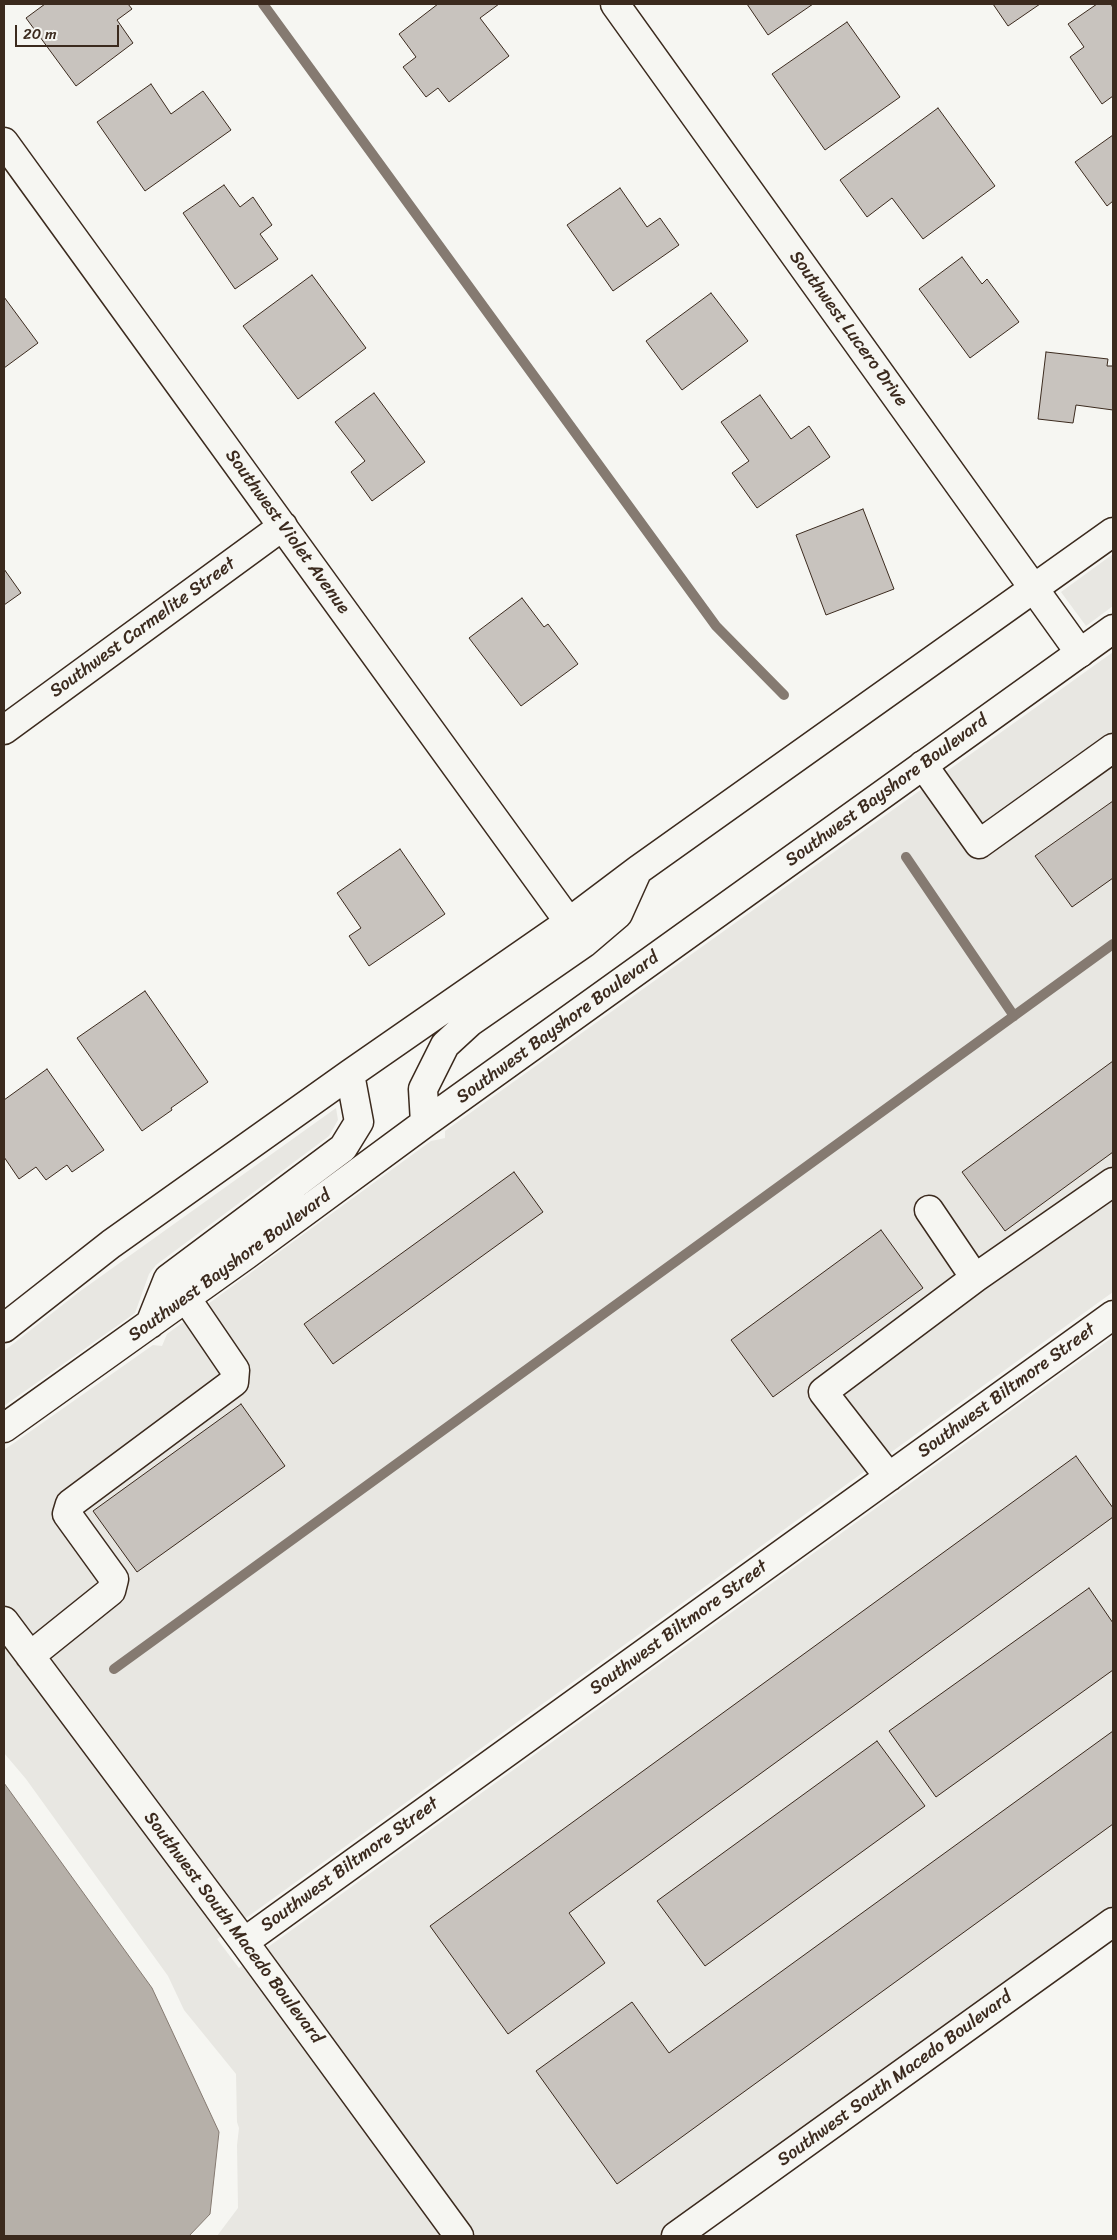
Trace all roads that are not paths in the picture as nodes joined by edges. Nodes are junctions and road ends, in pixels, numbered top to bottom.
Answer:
1 (615, 4) edge
2 (4, 142) edge
3 (283, 526) junction
4 (1113, 532) edge
5 (1034, 589) junction
6 (1113, 629) edge
7 (1080, 653) junction
8 (4, 730) edge
9 (1113, 748) edge
10 (923, 765) junction
11 (638, 870) junction
12 (569, 922) junction
13 (350, 1074) junction
14 (425, 1123) junction
15 (1113, 1182) edge
16 (929, 1210) dead end
17 (975, 1278) junction
18 (186, 1298) junction
19 (1113, 1315) edge
20 (150, 1324) junction
21 (4, 1328) edge
22 (4, 1428) edge
23 (889, 1476) junction
24 (4, 1621) edge
25 (30, 1656) junction
26 (1113, 1922) edge
27 (244, 1942) junction
28 (459, 2236) edge
29 (676, 2236) edge

1 - 5 street, Southwest Lucero Drive
2 - 3 street, Southwest Violet Avenue
3 - 8 street, Southwest Carmelite Street
3 - 12 street, Southwest Violet Avenue
4 - 5 street
5 - 7 street, Southwest Lucero Drive
5 - 11 street
6 - 7 street, Southwest Bayshore Boulevard
7 - 10 street, Southwest Bayshore Boulevard
9 - 10 street
10 - 14 street, Southwest Bayshore Boulevard
11 - 12 street
11 - 14 street
12 - 13 street
13 - 20 street
13 - 21 street
14 - 18 street, Southwest Bayshore Boulevard
15 - 17 street
16 - 17 street
17 - 23 street
18 - 20 street, Southwest Bayshore Boulevard
18 - 25 street
19 - 23 street, Southwest Biltmore Street
20 - 22 street, Southwest Bayshore Boulevard
23 - 27 street, Southwest Biltmore Street
24 - 25 street, Southwest South Macedo Boulevard
25 - 27 street, Southwest South Macedo Boulevard
26 - 29 street, Southwest South Macedo Boulevard
27 - 28 street, Southwest South Macedo Boulevard

